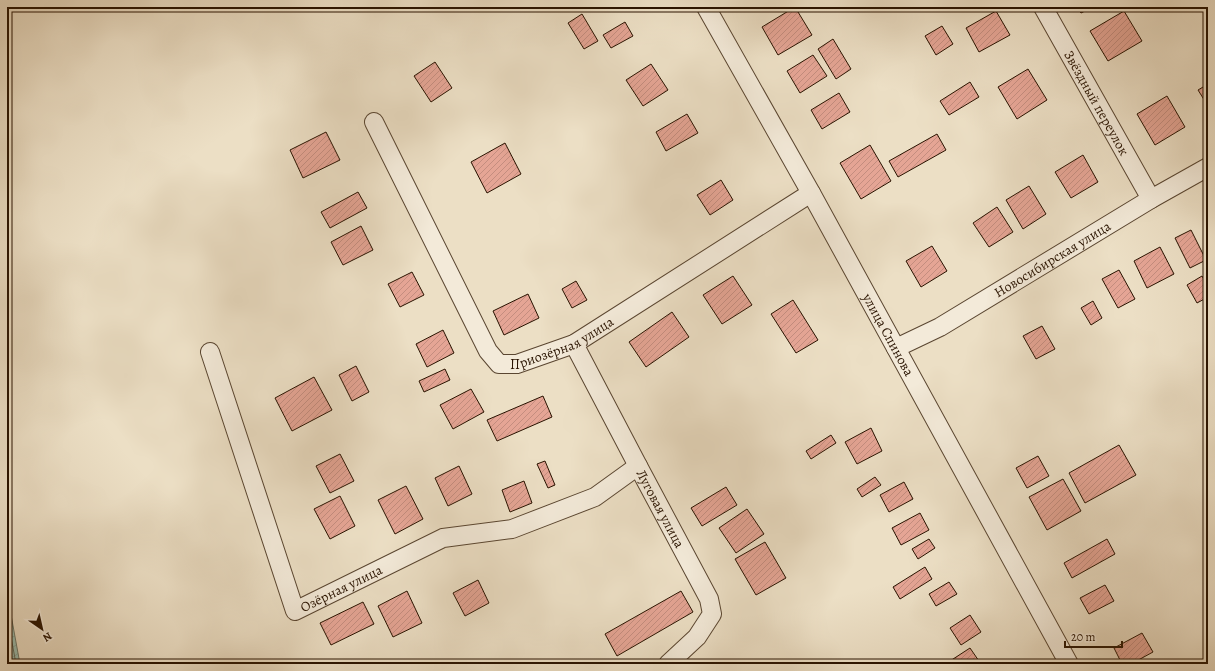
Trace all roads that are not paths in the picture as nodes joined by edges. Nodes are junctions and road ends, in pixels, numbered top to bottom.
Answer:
1 (706, 7) edge
2 (1043, 7) edge
3 (374, 122) dead end
4 (1208, 167) edge
5 (811, 193) junction
6 (1151, 198) junction
7 (574, 344) junction
8 (896, 348) junction
9 (210, 352) dead end
10 (638, 466) junction
11 (668, 664) edge
12 (1070, 664) edge

1 - 5 street, улица Спинова
2 - 6 street, Звёздный переулок
3 - 7 street, Приозёрная улица
4 - 6 street, Новосибирская улица
5 - 7 street, Приозёрная улица
5 - 8 street, улица Спинова
6 - 8 street, Новосибирская улица
7 - 10 street, Луговая улица
8 - 12 street, улица Спинова
9 - 10 street, Озёрная улица
10 - 11 street, Луговая улица

